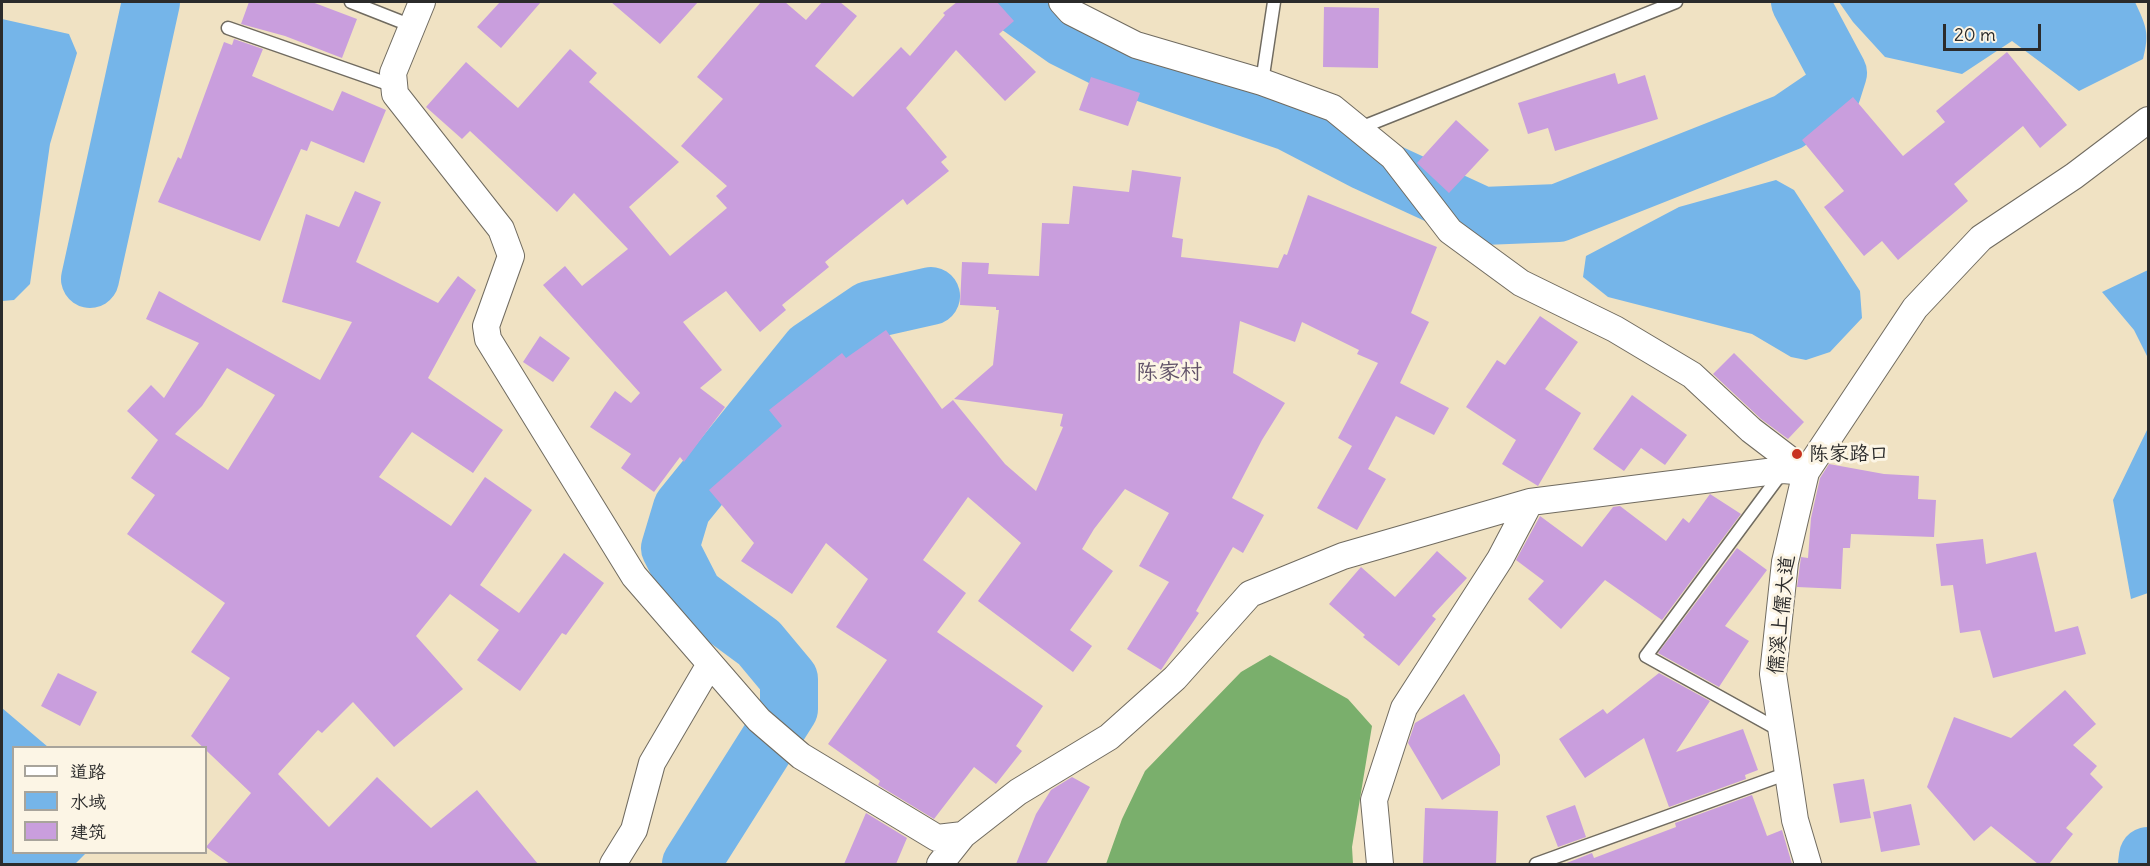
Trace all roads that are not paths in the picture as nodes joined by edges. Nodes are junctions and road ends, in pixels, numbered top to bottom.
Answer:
1 (351, 2) edge
2 (422, 2) edge
3 (1062, 2) edge
4 (1274, 2) edge
5 (1676, 2) edge
6 (412, 26) junction
7 (228, 28) dead end
8 (1262, 82) junction
9 (394, 86) junction
10 (2148, 120) edge
11 (1360, 128) junction
12 (1794, 471) junction
13 (1530, 502) junction
14 (710, 664) junction
15 (1782, 732) junction
16 (1788, 773) junction
17 (963, 835) junction
18 (613, 864) edge
19 (940, 864) edge
20 (1380, 864) edge
21 (1536, 864) edge
22 (1808, 864) edge

1 - 6 lane
2 - 6 street
3 - 8 street
4 - 8 lane
5 - 11 lane
6 - 9 street
7 - 9 lane
8 - 11 street
9 - 14 street
10 - 12 street
11 - 12 street
12 - 13 street
12 - 15 street, 儒溪上儒大道
12 - 15 lane
13 - 17 street
13 - 20 street
14 - 17 street
14 - 18 street
15 - 16 street, 儒溪上儒大道
16 - 21 lane
16 - 22 street, 儒溪上儒大道
17 - 19 street

